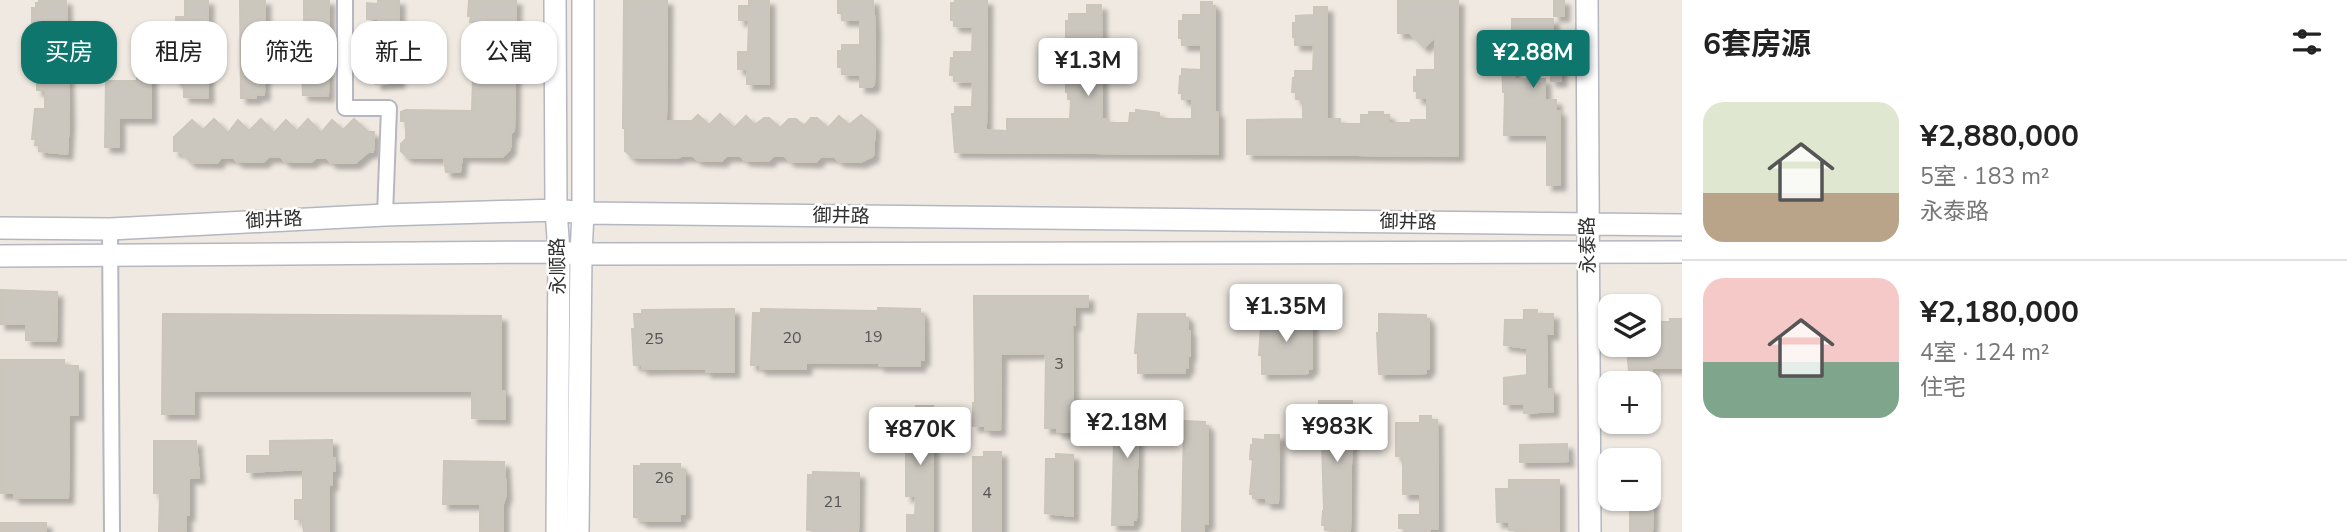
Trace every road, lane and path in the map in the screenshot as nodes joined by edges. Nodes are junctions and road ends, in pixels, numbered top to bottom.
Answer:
1 (345, 0) edge
2 (555, 0) edge
3 (583, 0) edge
4 (1587, 0) edge
5 (556, 210) junction
6 (583, 213) junction
7 (386, 215) junction
8 (1587, 225) junction
9 (1682, 225) edge
10 (0, 228) edge
11 (110, 229) junction
12 (1588, 252) junction
13 (1682, 252) edge
14 (570, 253) junction
15 (0, 256) edge
16 (111, 256) junction
17 (112, 532) edge
18 (557, 532) edge
19 (578, 532) edge
20 (1590, 532) edge

1 - 7 street
2 - 5 street, 永顺路
3 - 6 street, 永顺路
4 - 8 street, 永泰路
5 - 6 street, 御井路
5 - 7 street, 御井路
5 - 14 street, 永顺路
6 - 8 street, 御井路
6 - 14 street, 永顺路
7 - 11 street, 御井路
8 - 9 street, 御井路
8 - 12 street, 永泰路
10 - 11 street, 御井路
11 - 16 street
12 - 13 street, 御井路
12 - 14 street, 御井路
12 - 20 street, 永泰路
14 - 16 street, 御井路
14 - 18 street, 永顺路
14 - 19 street, 永顺路
15 - 16 street, 御井路
16 - 17 street

